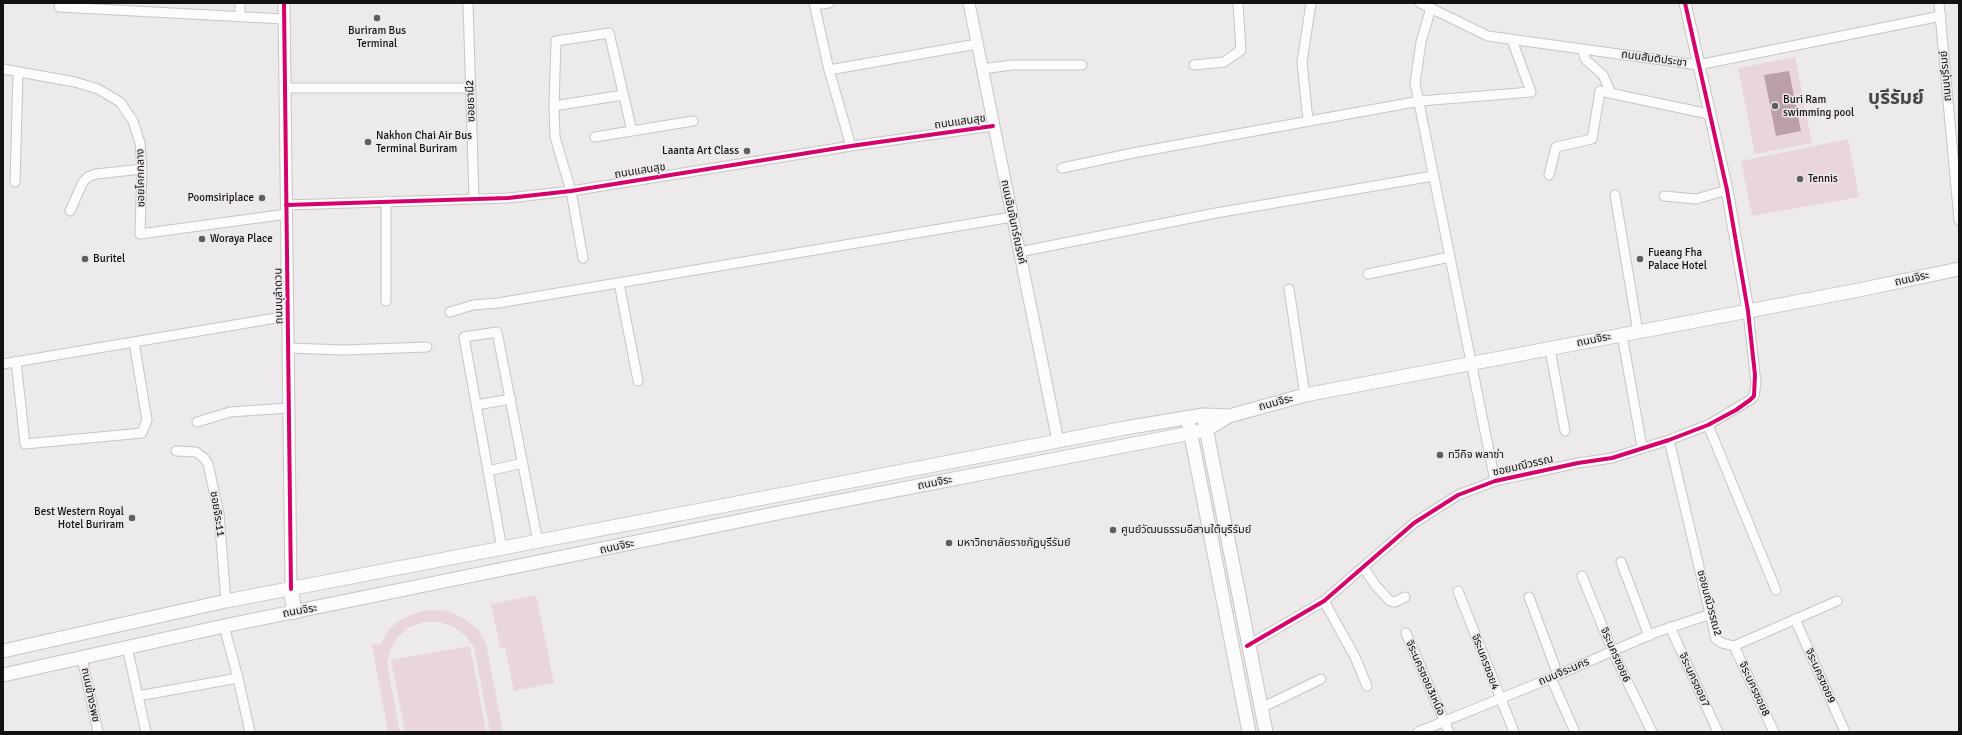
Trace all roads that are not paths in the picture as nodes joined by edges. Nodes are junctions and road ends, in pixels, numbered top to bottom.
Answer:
1 (240, 3) edge
2 (284, 3) edge
3 (468, 3) edge
4 (829, 3) edge
5 (969, 3) edge
6 (1238, 3) edge
7 (1312, 3) edge
8 (1420, 3) edge
9 (1685, 3) edge
10 (1939, 3) edge
11 (815, 4) edge
12 (60, 7) dead end
13 (1431, 8) junction
14 (240, 16) junction
15 (1941, 16) junction
16 (284, 19) junction
17 (1512, 40) junction
18 (977, 44) junction
19 (1582, 50) junction
20 (1082, 65) dead end
21 (1194, 65) dead end
22 (1698, 65) junction
23 (3, 69) edge
24 (982, 69) junction
25 (829, 70) junction
26 (18, 72) junction
27 (285, 88) junction
28 (470, 88) junction
29 (1610, 93) junction
30 (623, 95) junction
31 (1420, 101) junction
32 (554, 106) junction
33 (1709, 114) junction
34 (693, 121) dead end
35 (1308, 121) junction
36 (994, 126) junction
37 (632, 131) junction
38 (595, 137) dead end
39 (851, 146) junction
40 (1062, 168) dead end
41 (142, 169) junction
42 (1549, 175) dead end
43 (1433, 176) junction
44 (15, 182) dead end
45 (1727, 190) junction
46 (570, 191) junction
47 (1615, 194) dead end
48 (1664, 196) dead end
49 (474, 199) junction
50 (386, 201) junction
51 (286, 210) junction
52 (70, 211) dead end
53 (1012, 217) junction
54 (1959, 220) edge
55 (1019, 252) junction
56 (1450, 257) junction
57 (583, 258) dead end
58 (1959, 269) edge
59 (1368, 274) dead end
60 (619, 283) junction
61 (1289, 289) dead end
62 (386, 301) dead end
63 (1748, 311) junction
64 (450, 312) dead end
65 (288, 316) junction
66 (1638, 332) junction
67 (1622, 335) junction
68 (134, 342) junction
69 (427, 347) dead end
70 (288, 348) junction
71 (1550, 349) junction
72 (16, 361) junction
73 (3, 364) edge
74 (1471, 364) junction
75 (638, 382) dead end
76 (1305, 395) junction
77 (511, 399) junction
78 (476, 405) junction
79 (289, 408) junction
80 (1203, 415) junction
81 (1229, 416) junction
82 (1188, 418) junction
83 (197, 422) dead end
84 (1708, 425) junction
85 (1206, 430) junction
86 (1565, 431) dead end
87 (1191, 434) junction
88 (1669, 440) junction
89 (1058, 441) junction
90 (1642, 447) junction
91 (176, 451) dead end
92 (523, 464) junction
93 (488, 471) junction
94 (1495, 481) junction
95 (779, 495) junction
96 (760, 498) junction
97 (783, 512) junction
98 (764, 516) junction
99 (538, 542) junction
100 (502, 549) junction
101 (1621, 562) dead end
102 (1363, 567) junction
103 (1582, 576) dead end
104 (291, 590) junction
105 (1776, 590) dead end
106 (1458, 591) dead end
107 (1405, 597) dead end
108 (1529, 597) dead end
109 (226, 601) junction
110 (1837, 601) dead end
111 (1324, 602) junction
112 (294, 612) junction
113 (1711, 614) junction
114 (1795, 619) junction
115 (224, 626) junction
116 (1670, 627) junction
117 (1406, 633) dead end
118 (1649, 636) junction
119 (1247, 646) junction
120 (1734, 646) junction
121 (127, 647) junction
122 (3, 651) edge
123 (1613, 652) junction
124 (82, 658) junction
125 (3, 674) edge
126 (1554, 677) junction
127 (238, 678) junction
128 (1322, 679) dead end
129 (1367, 686) dead end
130 (138, 696) junction
131 (1500, 699) junction
132 (1261, 708) junction
133 (1445, 722) junction
134 (98, 732) edge
135 (146, 732) edge
136 (250, 732) edge
137 (1249, 732) edge
138 (1266, 732) edge
139 (1418, 732) edge
140 (1449, 732) edge
141 (1514, 732) edge
142 (1576, 732) edge
143 (1652, 732) edge
144 (1718, 732) edge
145 (1774, 732) edge
146 (1846, 732) edge

1 - 14 street
2 - 16 street, ถนนบุลำดวน
3 - 28 street, ซอยธานี2
4 - 11 street
5 - 18 street, ถนนอินจันทร์ณรงค์
6 - 21 street
7 - 35 street
8 - 13 street, ถนนสันติประชา
9 - 22 street
10 - 15 street, ถนนบุรีรมย์
11 - 25 street
12 - 14 street
13 - 17 street, ถนนสันติประชา
13 - 31 street
14 - 16 street
15 - 22 street, ถนนสันติประชา
15 - 54 street, ถนนบุรีรมย์
16 - 27 street, ถนนบุลำดวน
17 - 19 street, ถนนสันติประชา
17 - 31 street
18 - 24 street, ถนนอินจันทร์ณรงค์
18 - 25 street
19 - 22 street, ถนนสันติประชา
19 - 29 street
20 - 24 street
22 - 33 street
23 - 26 street, ซอยโคกกลาง
24 - 36 street, ถนนอินจันทร์ณรงค์
25 - 39 street
26 - 41 street, ซอยโคกกลาง
26 - 44 street
27 - 28 street
27 - 51 street, ถนนบุลำดวน
28 - 49 street, ซอยธานี2
29 - 33 street
29 - 42 street
30 - 32 street
30 - 32 street
30 - 37 street
31 - 35 street
31 - 43 street
32 - 46 street
33 - 45 street
34 - 37 street
35 - 40 street
36 - 39 street, ถนนแสนสุข
36 - 53 street, ถนนอินจันทร์ณรงค์
37 - 38 street
39 - 46 street, ถนนแสนสุข
41 - 51 street, ซอยโคกกลาง
41 - 52 street
43 - 55 street
43 - 56 street
45 - 48 street
45 - 63 street
46 - 49 street, ถนนแสนสุข
46 - 57 street
47 - 66 street
49 - 50 street, ถนนแสนสุข
50 - 51 street, ถนนแสนสุข
50 - 62 street
51 - 65 street, ถนนบุลำดวน
53 - 55 street, ถนนอินจันทร์ณรงค์
53 - 60 street
55 - 89 street, ถนนอินจันทร์ณรงค์
56 - 59 street
56 - 74 street
58 - 63 main road, ถนนจิระ
60 - 64 street
60 - 75 street
61 - 76 street
63 - 66 main road, ถนนจิระ
63 - 84 street, ซอยมณีวรรณ
65 - 68 street
65 - 70 street, ถนนบุลำดวน
66 - 67 main road, ถนนจิระ
67 - 71 main road, ถนนจิระ
67 - 90 street
68 - 72 street
68 - 72 street
69 - 70 street
70 - 79 street, ถนนบุลำดวน
71 - 74 main road, ถนนจิระ
71 - 86 street
72 - 73 street
74 - 76 main road, ถนนจิระ
74 - 94 street
76 - 81 main road, ถนนจิระ
77 - 78 street
77 - 78 street
77 - 92 street
78 - 93 street
79 - 83 street
79 - 104 street, ถนนบุลำดวน
80 - 81 main road, ถนนจิระ
80 - 82 main road, ถนนจิระ
80 - 85 main road
81 - 85 main road, ถนนจิระ
82 - 87 main road
82 - 89 main road, ถนนจิระ
84 - 88 street, ซอยมณีวรรณ
84 - 105 street
85 - 87 main road, ถนนจิระ
85 - 119 main road
87 - 97 main road, ถนนจิระ
87 - 137 main road
88 - 90 street, ซอยมณีวรรณ
88 - 113 street, ซอยมณีวรรณ2
89 - 95 main road, ถนนจิระ
90 - 94 street, ซอยมณีวรรณ
91 - 109 street, ซอยจิระ11
92 - 93 street
92 - 99 street
93 - 100 street
94 - 102 street, ซอยมณีวรรณ
95 - 96 main road, ถนนจิระ
95 - 97 main road
96 - 98 main road
96 - 99 main road, ถนนจิระ
97 - 98 main road, ถนนจิระ
98 - 112 main road, ถนนจิระ
99 - 100 main road, ถนนจิระ
100 - 104 main road, ถนนจิระ
101 - 118 street
102 - 107 street
102 - 111 street, ซอยมณีวรรณ
103 - 123 street, จิระนครซอย6
104 - 109 main road, ถนนจิระ
104 - 112 main road
106 - 131 street, จิระนครซอย4
108 - 126 street
109 - 122 main road, ถนนจิระ
110 - 114 street, ซอยมณีวรรณ2
111 - 119 street, ซอยมณีวรรณ
111 - 129 street
112 - 115 main road, ถนนจิระ
113 - 116 street, ถนนจิระนคร
113 - 120 street, ซอยมณีวรรณ2
114 - 120 street, ซอยมณีวรรณ2
114 - 146 street, จิระนครซอย9
115 - 121 main road, ถนนจิระ
115 - 127 street
116 - 118 street, ถนนจิระนคร
116 - 144 street, จิระนครซอย7
117 - 133 street, จิระนครซอย3เหนือ
118 - 123 street, ถนนจิระนคร
119 - 132 main road
120 - 145 street, จิระนครซอย8
121 - 124 main road, ถนนจิระ
121 - 130 street
123 - 126 street, ถนนจิระนคร
123 - 143 street, จิระนครซอย6
124 - 125 main road, ถนนจิระ
124 - 134 street, ถนนข้างรพช
126 - 131 street, ถนนจิระนคร
126 - 142 street
127 - 130 street
127 - 136 street
128 - 132 street
130 - 135 street
131 - 133 street, ถนนจิระนคร
131 - 141 street, จิระนครซอย4
132 - 138 main road
133 - 139 street, ถนนจิระนคร
133 - 140 street, จิระนครซอย3เหนือ

